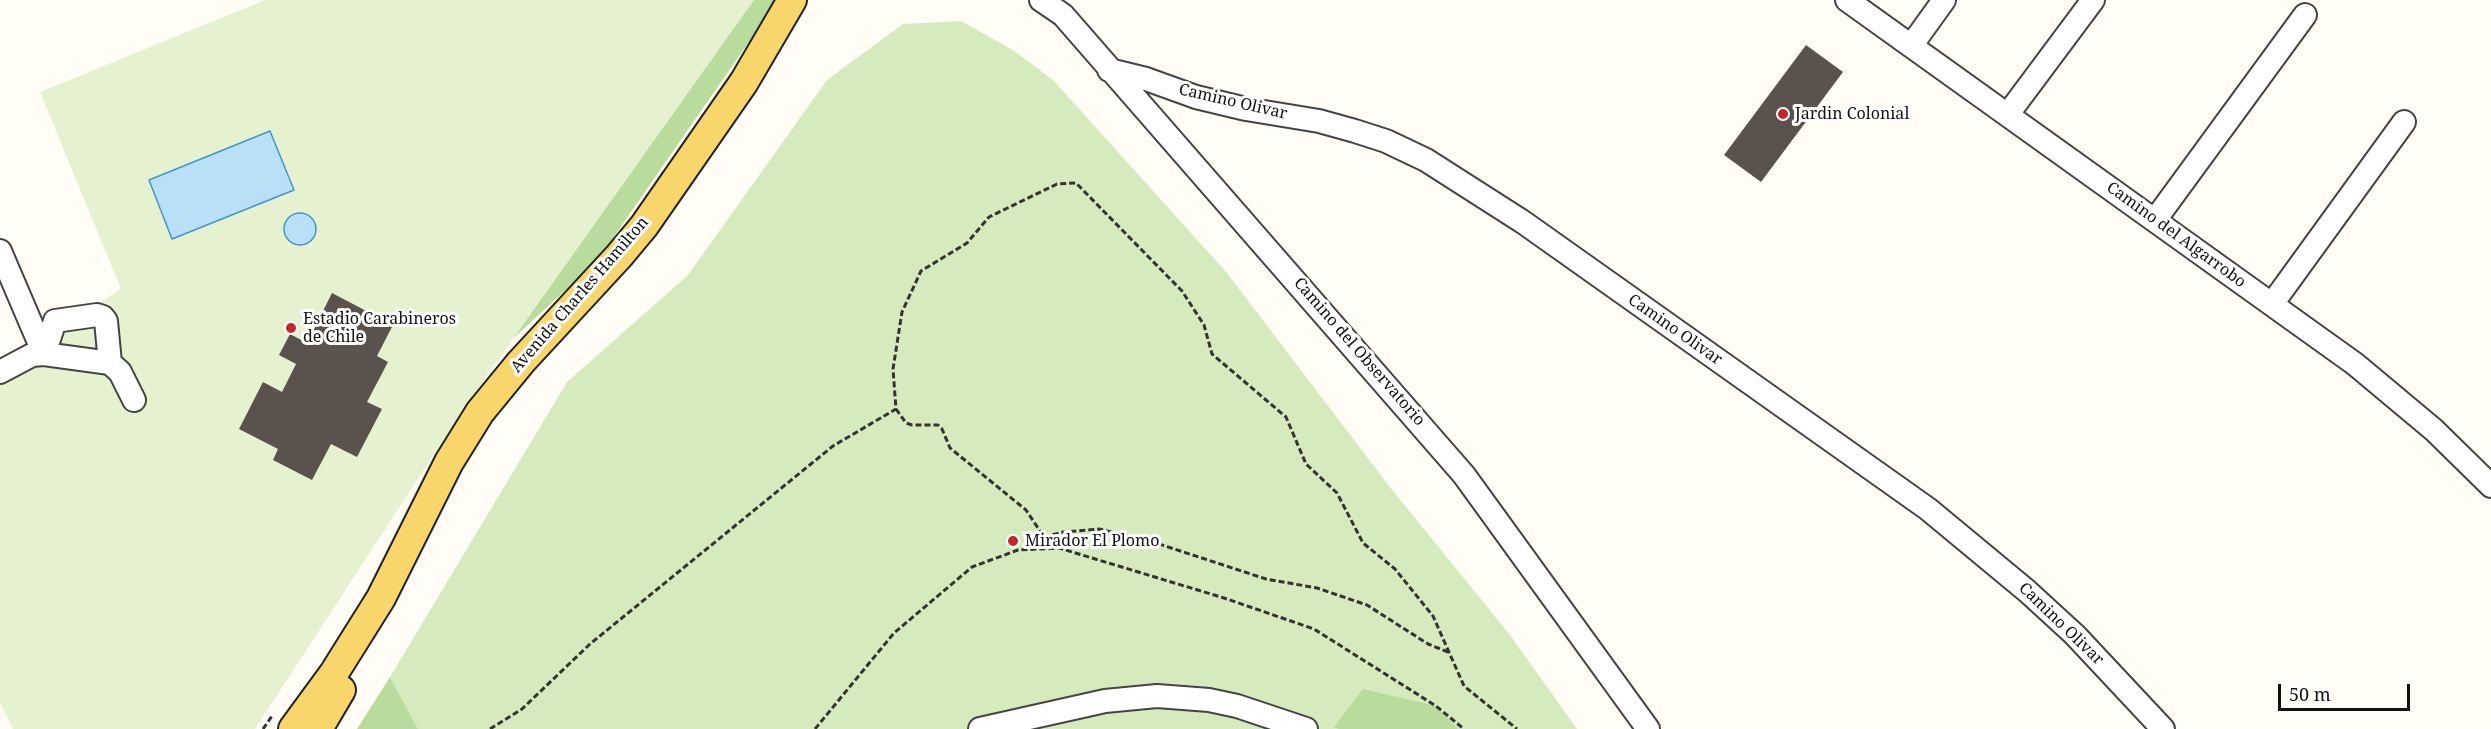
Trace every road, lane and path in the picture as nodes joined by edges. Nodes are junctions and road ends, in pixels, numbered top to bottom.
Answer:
1 (792, 0) edge
2 (1041, 0) edge
3 (1944, 0) edge
4 (2093, 0) edge
5 (1853, 2) edge
6 (2305, 15) dead end
7 (1911, 46) junction
8 (1109, 69) junction
9 (2008, 114) junction
10 (2404, 122) dead end
11 (2155, 220) junction
12 (0, 251) edge
13 (2272, 304) junction
14 (44, 354) junction
15 (110, 363) junction
16 (0, 372) edge
17 (134, 400) dead end
18 (896, 409) junction
19 (2491, 486) edge
20 (1044, 537) junction
21 (1042, 549) junction
22 (381, 598) junction
23 (1448, 652) junction
24 (292, 729) edge
25 (318, 729) edge
26 (490, 729) edge
27 (815, 729) edge
28 (980, 729) edge
29 (1306, 729) edge
30 (1464, 729) edge
31 (1517, 729) edge
32 (1648, 729) edge
33 (2163, 729) edge

1 - 22 main road, Avenida Charles Hamilton
2 - 8 street, Camino del Observatorio
3 - 7 street
4 - 9 street
5 - 7 street, Camino del Algarrobo
6 - 11 street
7 - 9 street, Camino del Algarrobo
8 - 32 street, Camino del Observatorio
8 - 33 street, Camino Olivar
9 - 11 street, Camino del Algarrobo
10 - 13 street
11 - 13 street, Camino del Algarrobo
12 - 14 street
13 - 19 street, Camino del Algarrobo
14 - 15 street
14 - 15 street
14 - 16 street
15 - 17 street
18 - 20 path
18 - 23 path
18 - 26 path
20 - 21 path
20 - 23 path
21 - 27 path
21 - 30 path
22 - 24 main road, Avenida Charles Hamilton
22 - 25 main road, Avenida Charles Hamilton
23 - 31 path
28 - 29 street

